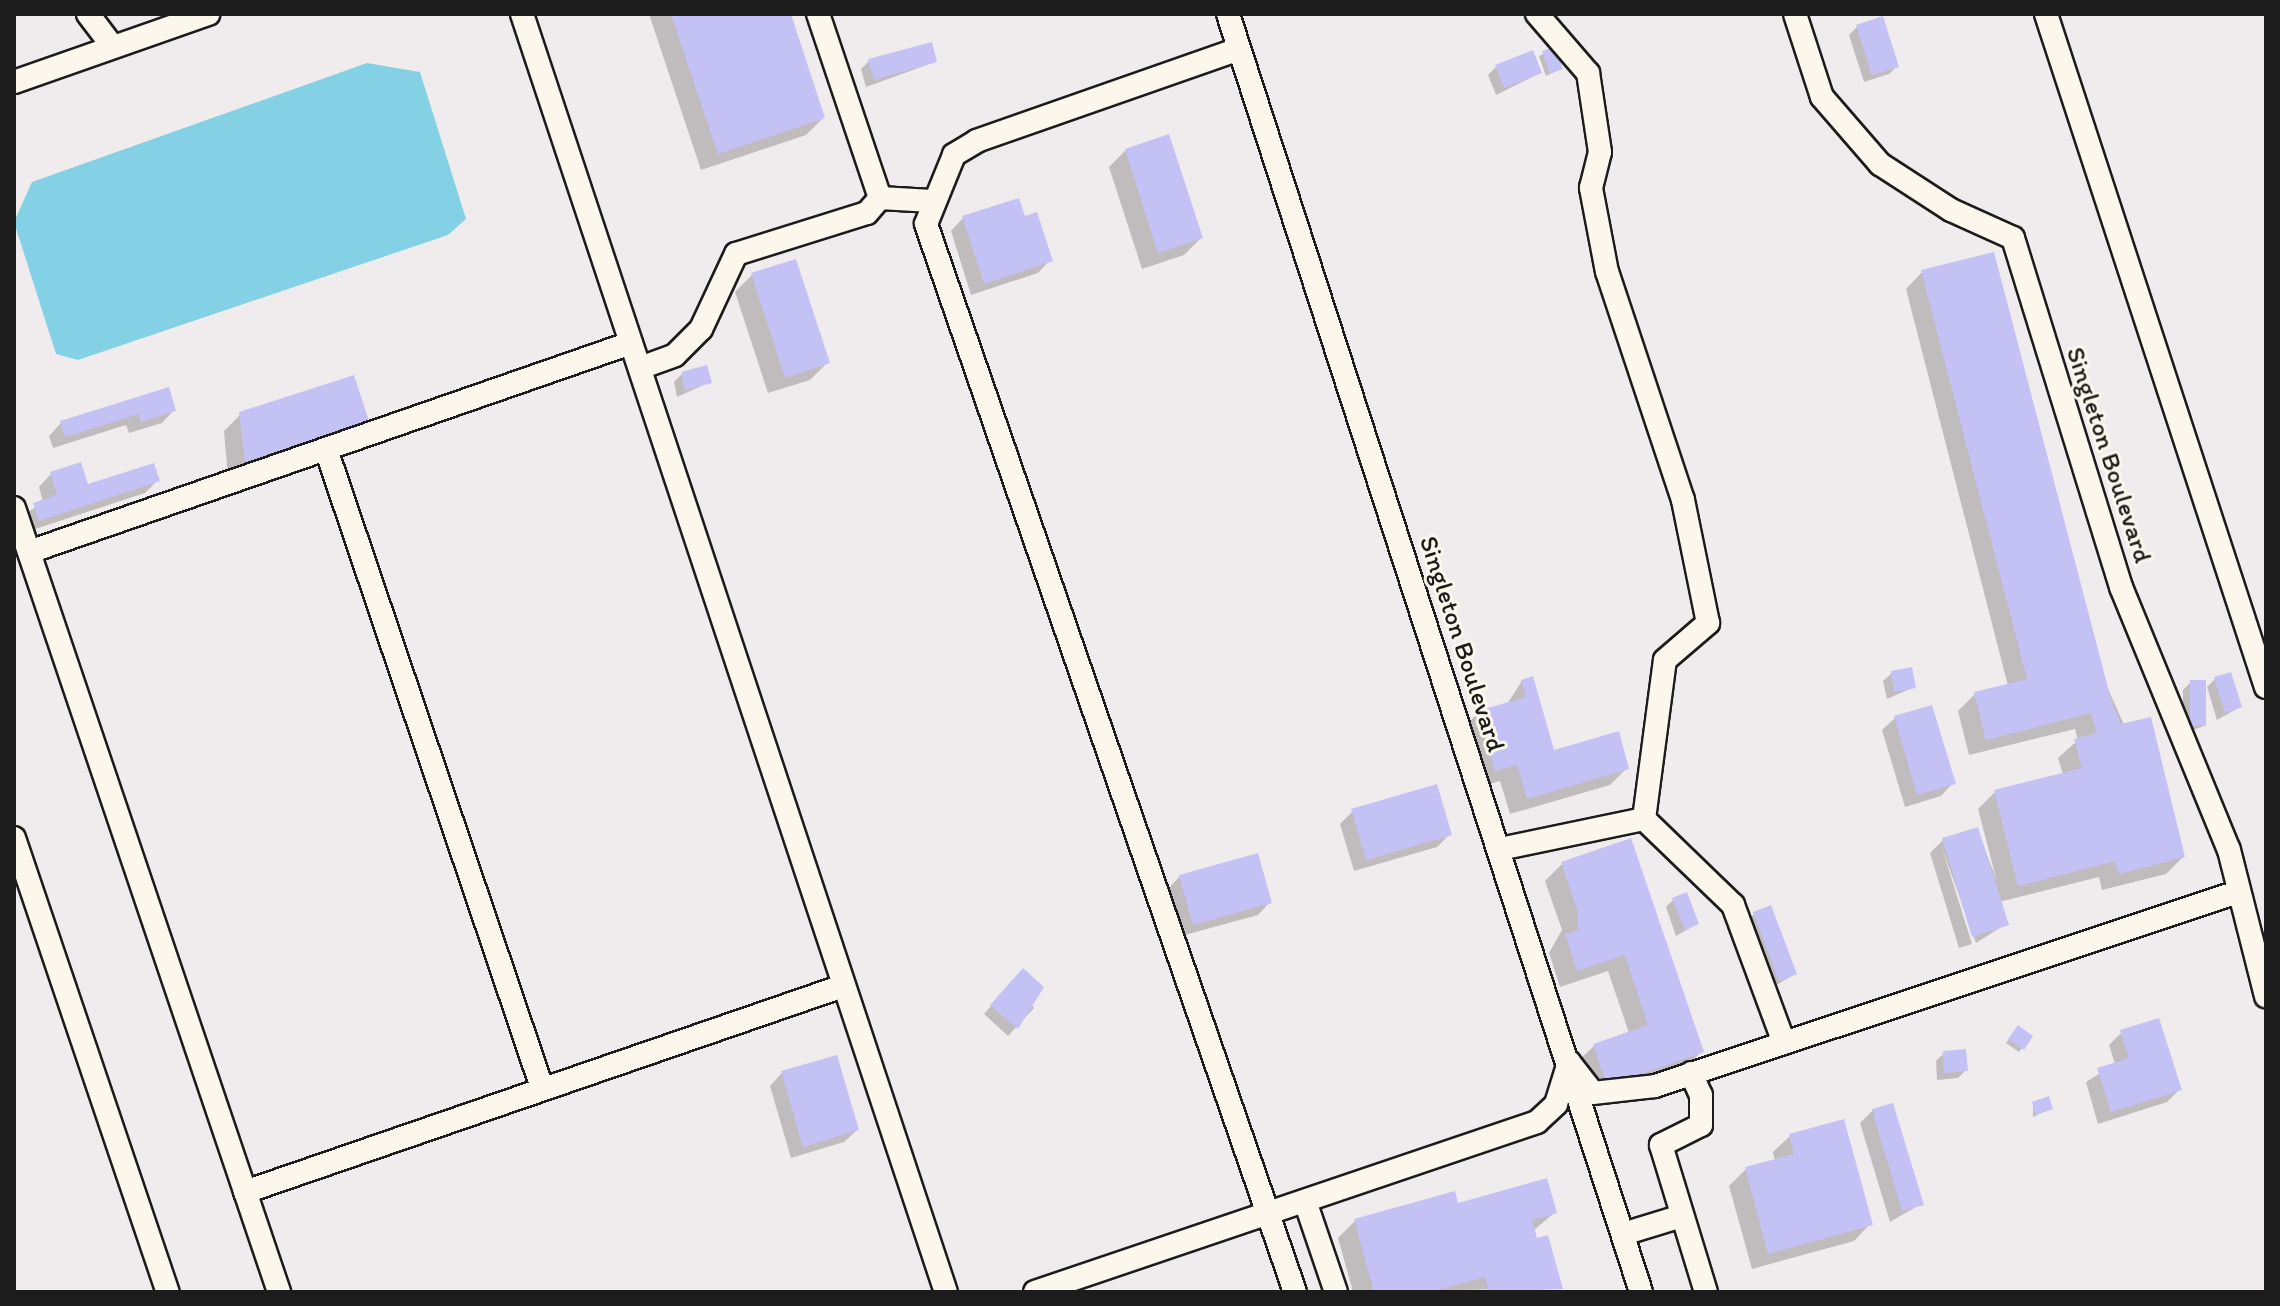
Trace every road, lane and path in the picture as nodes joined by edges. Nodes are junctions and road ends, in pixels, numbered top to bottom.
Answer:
1 (88, 14) edge
2 (208, 14) edge
3 (522, 14) edge
4 (818, 14) edge
5 (1228, 14) edge
6 (1537, 14) edge
7 (1795, 14) edge
8 (2046, 14) edge
9 (113, 47) junction
10 (1239, 49) junction
11 (14, 82) edge
12 (880, 198) junction
13 (932, 201) junction
14 (631, 343) junction
15 (640, 368) junction
16 (326, 449) junction
17 (14, 508) edge
18 (29, 552) junction
19 (2266, 687) edge
20 (1644, 819) junction
21 (14, 838) edge
22 (1500, 849) junction
23 (2238, 892) junction
24 (843, 986) junction
25 (2266, 996) edge
26 (1784, 1043) junction
27 (1569, 1062) junction
28 (1691, 1073) junction
29 (542, 1088) junction
30 (245, 1192) junction
31 (1305, 1201) junction
32 (1269, 1213) junction
33 (1679, 1217) junction
34 (1623, 1234) junction
35 (168, 1292) edge
36 (279, 1292) edge
37 (946, 1292) edge
38 (1035, 1292) edge
39 (1295, 1292) edge
40 (1336, 1292) edge
41 (1641, 1292) edge
42 (1706, 1292) edge

1 - 9 lane
2 - 9 lane
3 - 14 lane
4 - 12 lane
5 - 10 lane, Singleton Boulevard
6 - 20 lane
7 - 23 lane, Singleton Boulevard
8 - 19 lane
9 - 11 lane
10 - 13 lane
10 - 22 lane, Singleton Boulevard
12 - 13 lane
12 - 15 lane
13 - 32 lane
14 - 15 lane
14 - 16 lane
15 - 24 lane
16 - 18 lane
16 - 29 lane
17 - 18 lane
18 - 30 lane
20 - 22 lane
20 - 26 lane
21 - 35 lane
22 - 27 lane, Singleton Boulevard
23 - 25 lane, Singleton Boulevard
23 - 26 lane
24 - 29 lane
24 - 37 lane
26 - 28 lane
27 - 28 lane
27 - 31 lane
27 - 34 lane, Singleton Boulevard
28 - 33 lane
29 - 30 lane
30 - 36 lane
31 - 32 lane
31 - 40 lane
32 - 38 lane
32 - 39 lane
33 - 34 lane
33 - 42 lane
34 - 41 lane, Singleton Boulevard

